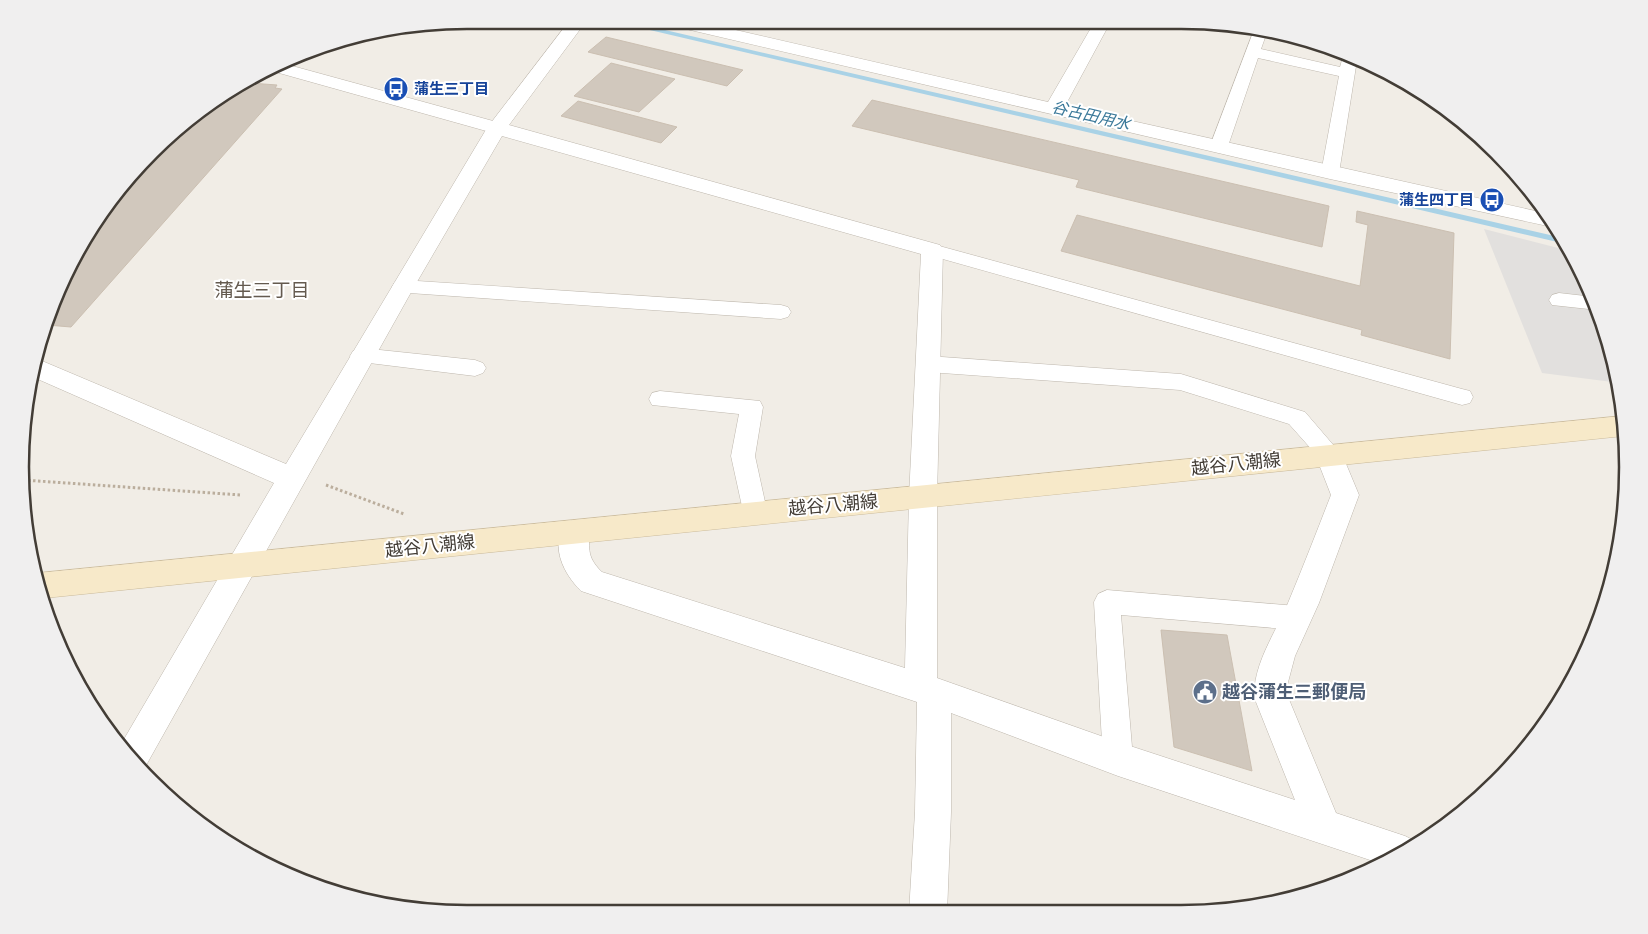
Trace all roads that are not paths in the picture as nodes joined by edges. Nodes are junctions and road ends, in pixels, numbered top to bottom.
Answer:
1 (572, 29) edge
2 (715, 29) edge
3 (1098, 29) edge
4 (1258, 36) edge
5 (1253, 52) junction
6 (1349, 64) edge
7 (283, 69) edge
8 (1054, 108) junction
9 (497, 128) junction
10 (1219, 146) junction
11 (1330, 173) junction
12 (1542, 219) edge
13 (932, 250) junction
14 (402, 287) junction
15 (1559, 300) dead end
16 (1588, 303) edge
17 (781, 312) dead end
18 (361, 356) junction
19 (928, 364) junction
20 (475, 368) dead end
21 (40, 370) edge
22 (1462, 397) dead end
23 (660, 399) dead end
24 (1617, 427) edge
25 (1329, 454) junction
26 (289, 483) junction
27 (923, 497) junction
28 (755, 511) junction
29 (574, 532) junction
30 (241, 566) junction
31 (45, 585) edge
32 (1297, 618) junction
33 (927, 690) junction
34 (135, 752) edge
35 (1118, 758) junction
36 (1323, 826) junction
37 (1394, 850) edge
38 (928, 905) edge

1 - 9 street
2 - 8 street
3 - 8 street
4 - 5 lane
5 - 6 lane
5 - 10 lane
6 - 11 lane
7 - 9 street
8 - 10 street
9 - 13 street
9 - 14 street
10 - 11 street
11 - 12 street
13 - 19 street
13 - 22 lane
14 - 17 lane
14 - 18 street
15 - 16 lane
18 - 20 lane
18 - 26 street
19 - 25 lane
19 - 27 street
21 - 26 street
23 - 28 lane
24 - 25 main road, 越谷八潮線
25 - 27 main road, 越谷八潮線
25 - 32 street
26 - 30 street
27 - 28 main road, 越谷八潮線
27 - 33 street
28 - 29 main road, 越谷八潮線
29 - 30 main road, 越谷八潮線
29 - 33 street
30 - 31 main road, 越谷八潮線
30 - 34 street
32 - 35 lane
32 - 36 street
33 - 35 street
33 - 38 street
35 - 36 street
36 - 37 street

